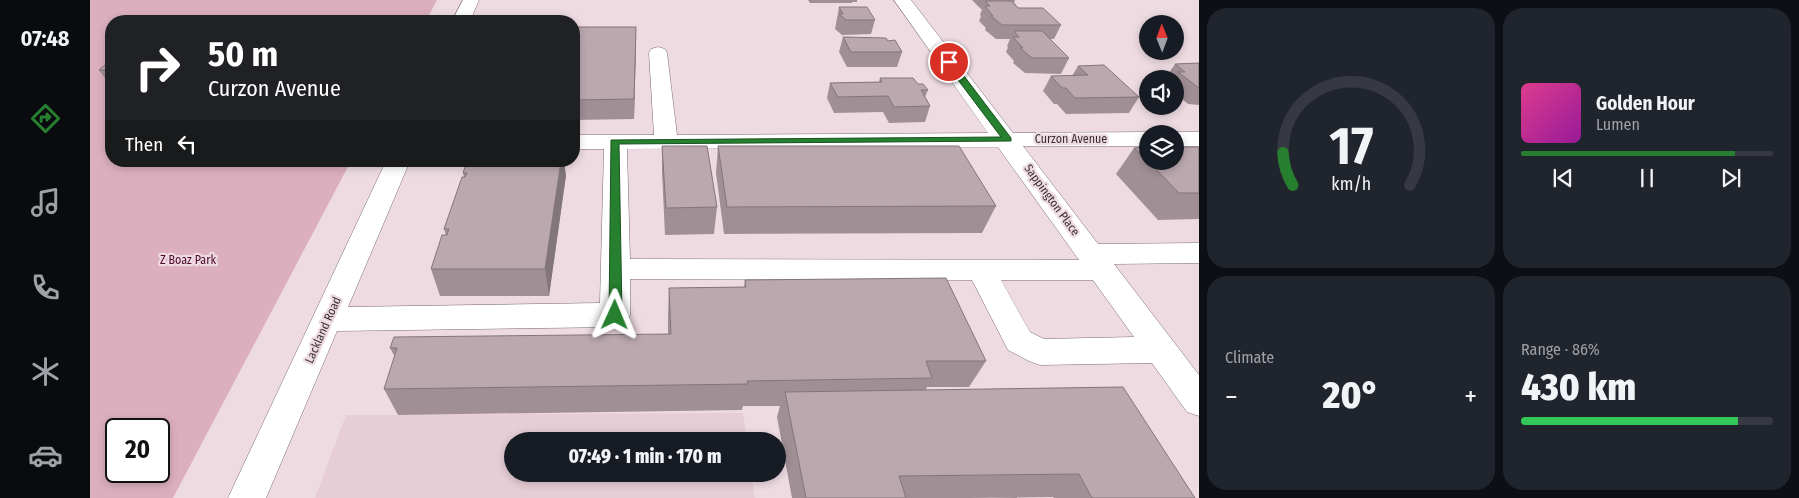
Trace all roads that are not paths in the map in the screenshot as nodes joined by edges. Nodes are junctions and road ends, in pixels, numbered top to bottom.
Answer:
1 (471, 0) edge
2 (902, 0) edge
3 (464, 15) edge
4 (658, 53) dead end
5 (1199, 138) edge
6 (1139, 139) edge
7 (1184, 139) edge
8 (1007, 140) junction
9 (666, 141) junction
10 (580, 142) edge
11 (615, 142) junction
12 (395, 167) edge
13 (1199, 253) edge
14 (1097, 262) junction
15 (616, 269) junction
16 (981, 270) junction
17 (328, 319) junction
18 (1162, 350) junction
19 (1199, 401) edge
20 (248, 498) edge

1 - 3 street
2 - 8 street, Sappington Place
4 - 9 street
5 - 7 street
6 - 8 street, Curzon Avenue
8 - 9 street, Curzon Avenue
8 - 14 street, Sappington Place
9 - 11 street, Curzon Avenue
10 - 11 street, Curzon Avenue
11 - 15 street
12 - 17 street, Lackland Road
13 - 14 street
14 - 16 street
14 - 18 street, Sappington Place
15 - 16 street
15 - 17 street
16 - 18 street
17 - 20 street, Lackland Road
18 - 19 street, Sappington Place

